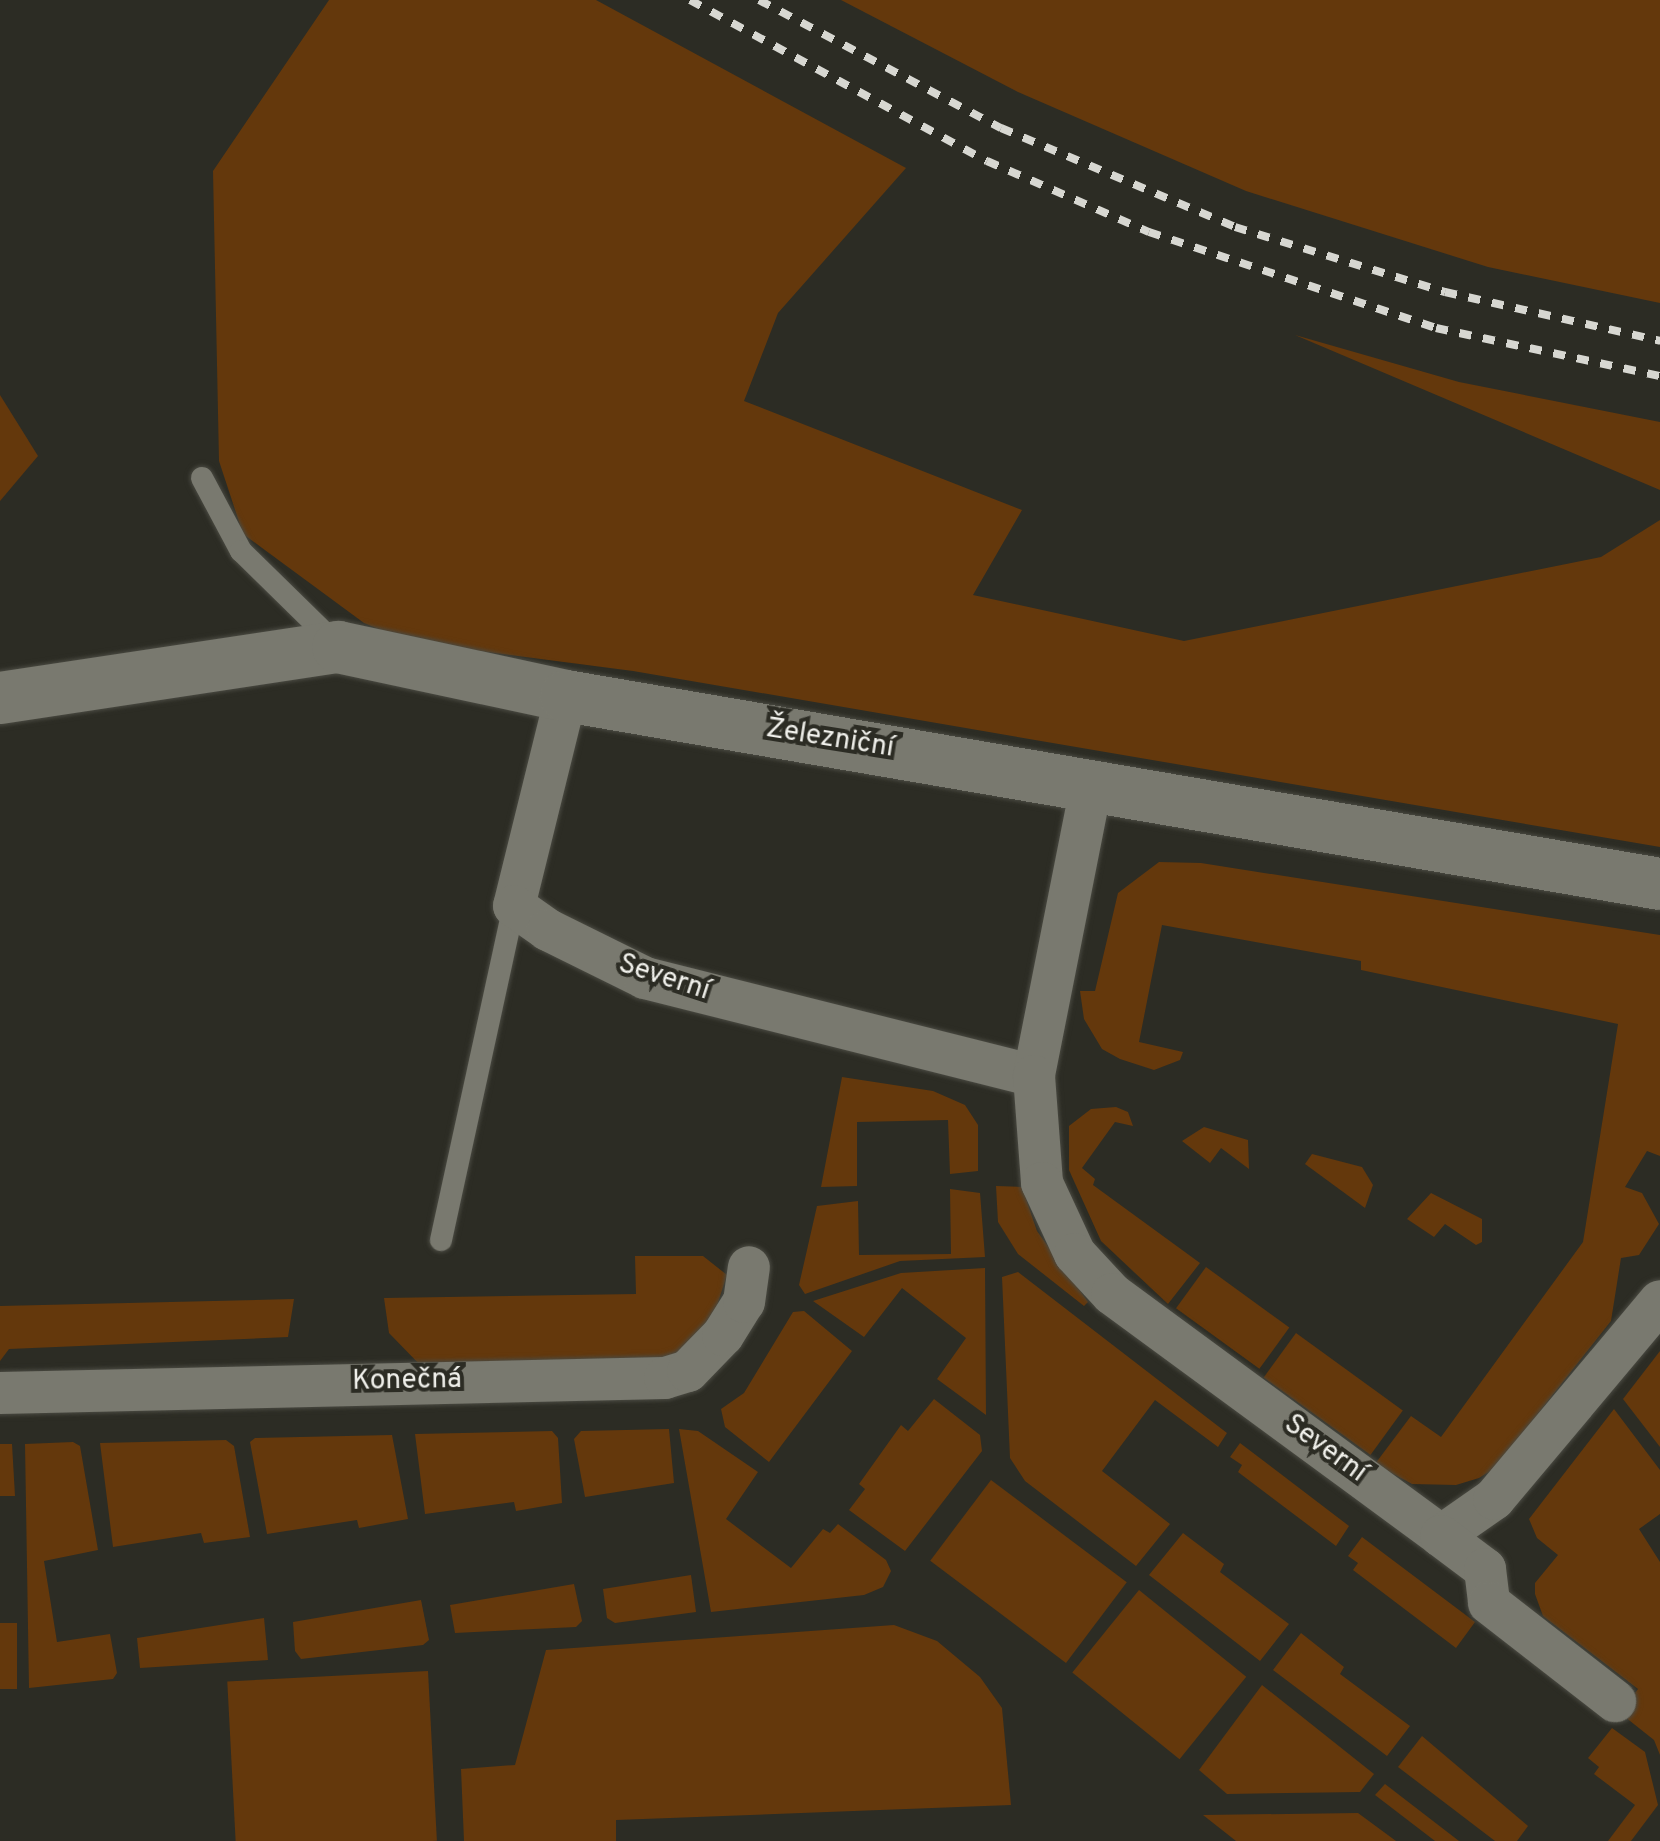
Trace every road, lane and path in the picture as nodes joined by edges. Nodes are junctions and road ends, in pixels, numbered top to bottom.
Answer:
1 (202, 478) dead end
2 (338, 647) junction
3 (566, 696) junction
4 (0, 698) edge
5 (1092, 782) junction
6 (1660, 884) edge
7 (514, 906) junction
8 (1034, 1076) junction
9 (441, 1240) dead end
10 (749, 1267) dead end
11 (1660, 1301) edge
12 (0, 1394) edge
13 (1441, 1536) junction
14 (1614, 1701) dead end

1 - 2 lane
2 - 3 street, Železniční
2 - 4 street, Železniční
3 - 5 street, Železniční
3 - 7 street
5 - 6 street, Železniční
5 - 8 street, Severní
7 - 8 street, Severní
7 - 9 lane
8 - 13 street, Severní
10 - 12 street, Konečná
11 - 13 street
13 - 14 street, Severní

